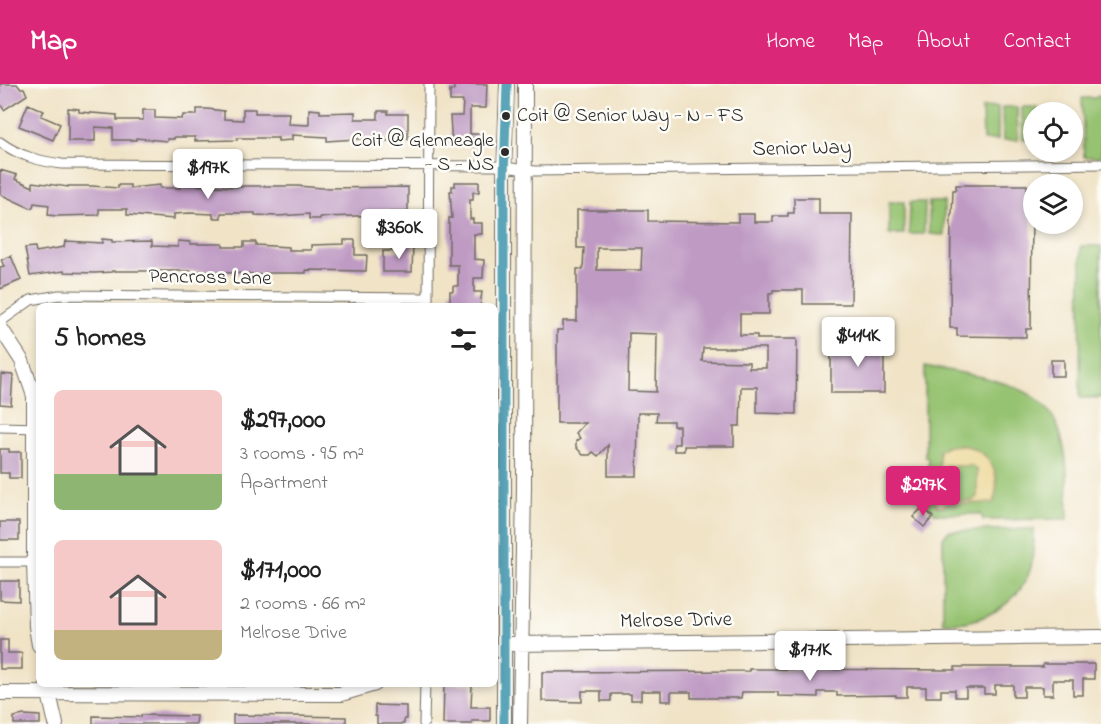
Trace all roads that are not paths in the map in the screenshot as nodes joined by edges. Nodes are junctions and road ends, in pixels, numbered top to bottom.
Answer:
1 (429, 84) edge
2 (507, 84) edge
3 (525, 84) edge
4 (0, 142) edge
5 (1101, 164) edge
6 (428, 166) junction
7 (504, 167) junction
8 (524, 169) junction
9 (428, 302) edge
10 (0, 322) edge
11 (0, 327) edge
12 (36, 417) edge
13 (0, 428) edge
14 (36, 428) edge
15 (0, 562) edge
16 (36, 562) edge
17 (36, 626) edge
18 (1101, 637) edge
19 (500, 644) edge
20 (521, 644) junction
21 (365, 687) edge
22 (424, 687) edge
23 (48, 689) edge
24 (0, 693) edge
25 (56, 724) edge
26 (424, 724) edge
27 (504, 724) edge
28 (520, 724) edge

1 - 6 street
2 - 7 street
3 - 8 street
4 - 6 street, Senior Way
5 - 8 street, Senior Way
6 - 7 street, Senior Way
6 - 9 street
7 - 8 street, Senior Way
7 - 19 street
8 - 20 street
9 - 10 street, Pencross Lane
11 - 12 street
13 - 14 street
15 - 16 street
16 - 17 street
18 - 20 street, Melrose Drive
19 - 20 street, Melrose Drive
19 - 27 street
20 - 28 street
21 - 23 street
22 - 26 street
23 - 24 street
23 - 25 street

